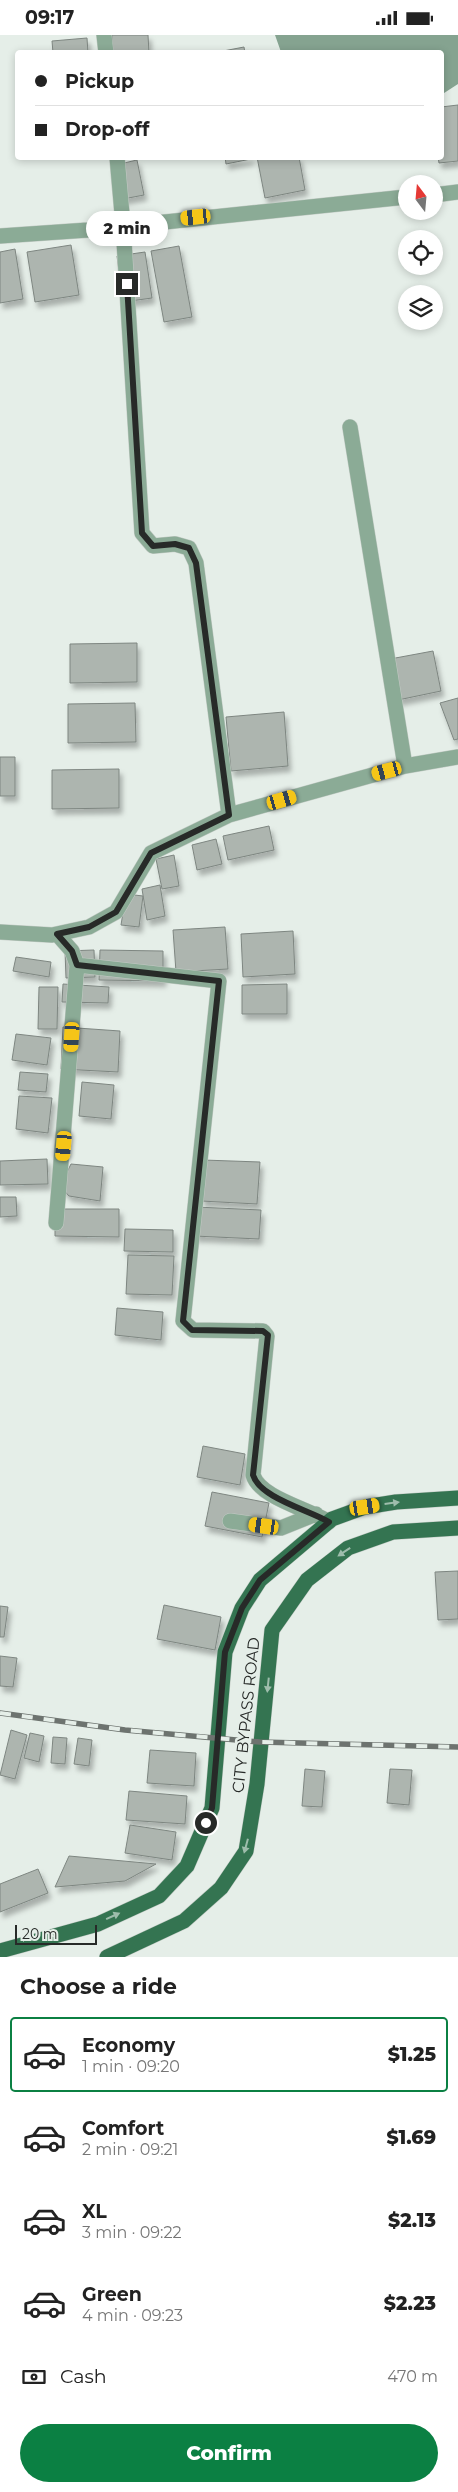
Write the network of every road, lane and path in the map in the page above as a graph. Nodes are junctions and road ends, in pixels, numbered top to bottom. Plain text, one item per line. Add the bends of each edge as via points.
1 (104, 35) edge
2 (106, 50) edge
3 (116, 160) edge
4 (458, 192) edge
5 (443, 194) edge
6 (398, 198) edge
7 (124, 225) junction
8 (0, 235) edge
9 (350, 427) dead end
10 (458, 757) edge
11 (404, 766) junction
12 (229, 815) junction
13 (0, 932) edge
14 (57, 934) junction
15 (77, 965) junction
16 (56, 1223) dead end
17 (458, 1498) edge
18 (322, 1518) junction
19 (230, 1521) dead end
20 (458, 1528) edge
21 (0, 1951) edge
22 (108, 1957) edge

1 - 2 street
3 - 7 street
4 - 5 street
6 - 7 street
7 - 8 street
7 - 12 street via 142,533 153,546 175,544 189,548 196,563
9 - 11 street
10 - 11 street
11 - 12 street
12 - 14 street via 151,853 116,912 89,927
13 - 14 street
14 - 15 street via 72,951
15 - 16 street
15 - 18 street via 219,981 183,1321 192,1330 263,1331 268,1335 253,1475 255,1483
18 -> 17 main road via 396,1502
18 - 19 street via 281,1528
21 -> 18 main road via 98,1923 159,1896 187,1866 212,1808 225,1652 242,1608 260,1580
20 -> 22 main road, CITY BYPASS ROAD via 393,1532 348,1548 307,1580 272,1630 257,1784 246,1851 221,1888 184,1921

